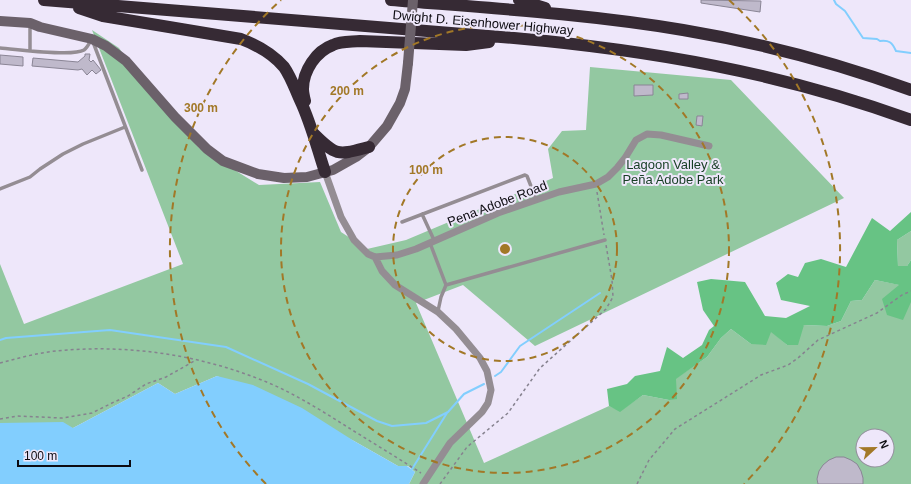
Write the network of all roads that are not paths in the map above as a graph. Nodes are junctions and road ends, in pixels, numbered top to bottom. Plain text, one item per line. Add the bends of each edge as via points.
1 (44, 0) edge
2 (391, 0) edge
3 (413, 0) edge
4 (519, 0) edge
5 (60, 1) junction
6 (570, 15) junction
7 (0, 20) edge
8 (30, 23) junction
9 (514, 38) junction
10 (92, 40) junction
11 (0, 48) edge
12 (30, 50) junction
13 (911, 90) edge
14 (306, 112) junction
15 (911, 120) edge
16 (125, 127) junction
17 (312, 132) junction
18 (709, 146) dead end
19 (369, 147) junction
20 (142, 170) dead end
21 (325, 172) junction
22 (0, 189) edge
23 (536, 199) junction
24 (422, 214) junction
25 (402, 222) dead end
26 (605, 240) road end
27 (432, 242) junction
28 (375, 257) junction
29 (446, 286) junction
30 (438, 312) junction
31 (423, 484) edge

1 - 5 highway, Dwight D. Eisenhower Highway
2 - 6 highway, Dwight D. Eisenhower Highway
3 - 19 street, bridge via 405,89 387,126
4 - 6 highway
5 - 9 highway, Dwight D. Eisenhower Highway
5 - 14 highway via 103,16 226,36 255,44 271,54 283,66 292,79
6 - 13 highway, Dwight D. Eisenhower Highway via 723,37 836,65
7 - 8 street
8 - 10 street
8 - 12 lane
9 - 14 highway via 466,45 360,41 332,45 319,53 305,75 302,89
9 - 15 highway, Dwight D. Eisenhower Highway via 633,51 729,68 825,92
10 - 12 lane via 84,50 71,53
10 - 16 lane
10 - 21 street via 106,46 126,61 175,117 223,161 258,174 284,178 307,177
11 - 12 lane
14 - 17 highway
16 - 20 lane
16 - 22 lane via 62,154 30,177
17 - 19 highway via 329,149 341,154
17 - 21 highway
18 - 23 street, Pena Adobe Road via 646,134 636,140 617,168 596,184
19 - 21 street via 344,164
21 - 28 street via 342,217 354,240 368,254
23 - 24 lane via 525,175
23 - 27 street, Pena Adobe Road
24 - 25 lane
24 - 27 lane
26 - 29 lane
27 - 28 street, Pena Adobe Road via 397,255
27 - 29 lane
28 - 30 street via 382,271 395,285
29 - 30 lane
30 - 31 street via 480,358 491,390 488,403 482,412 450,443

